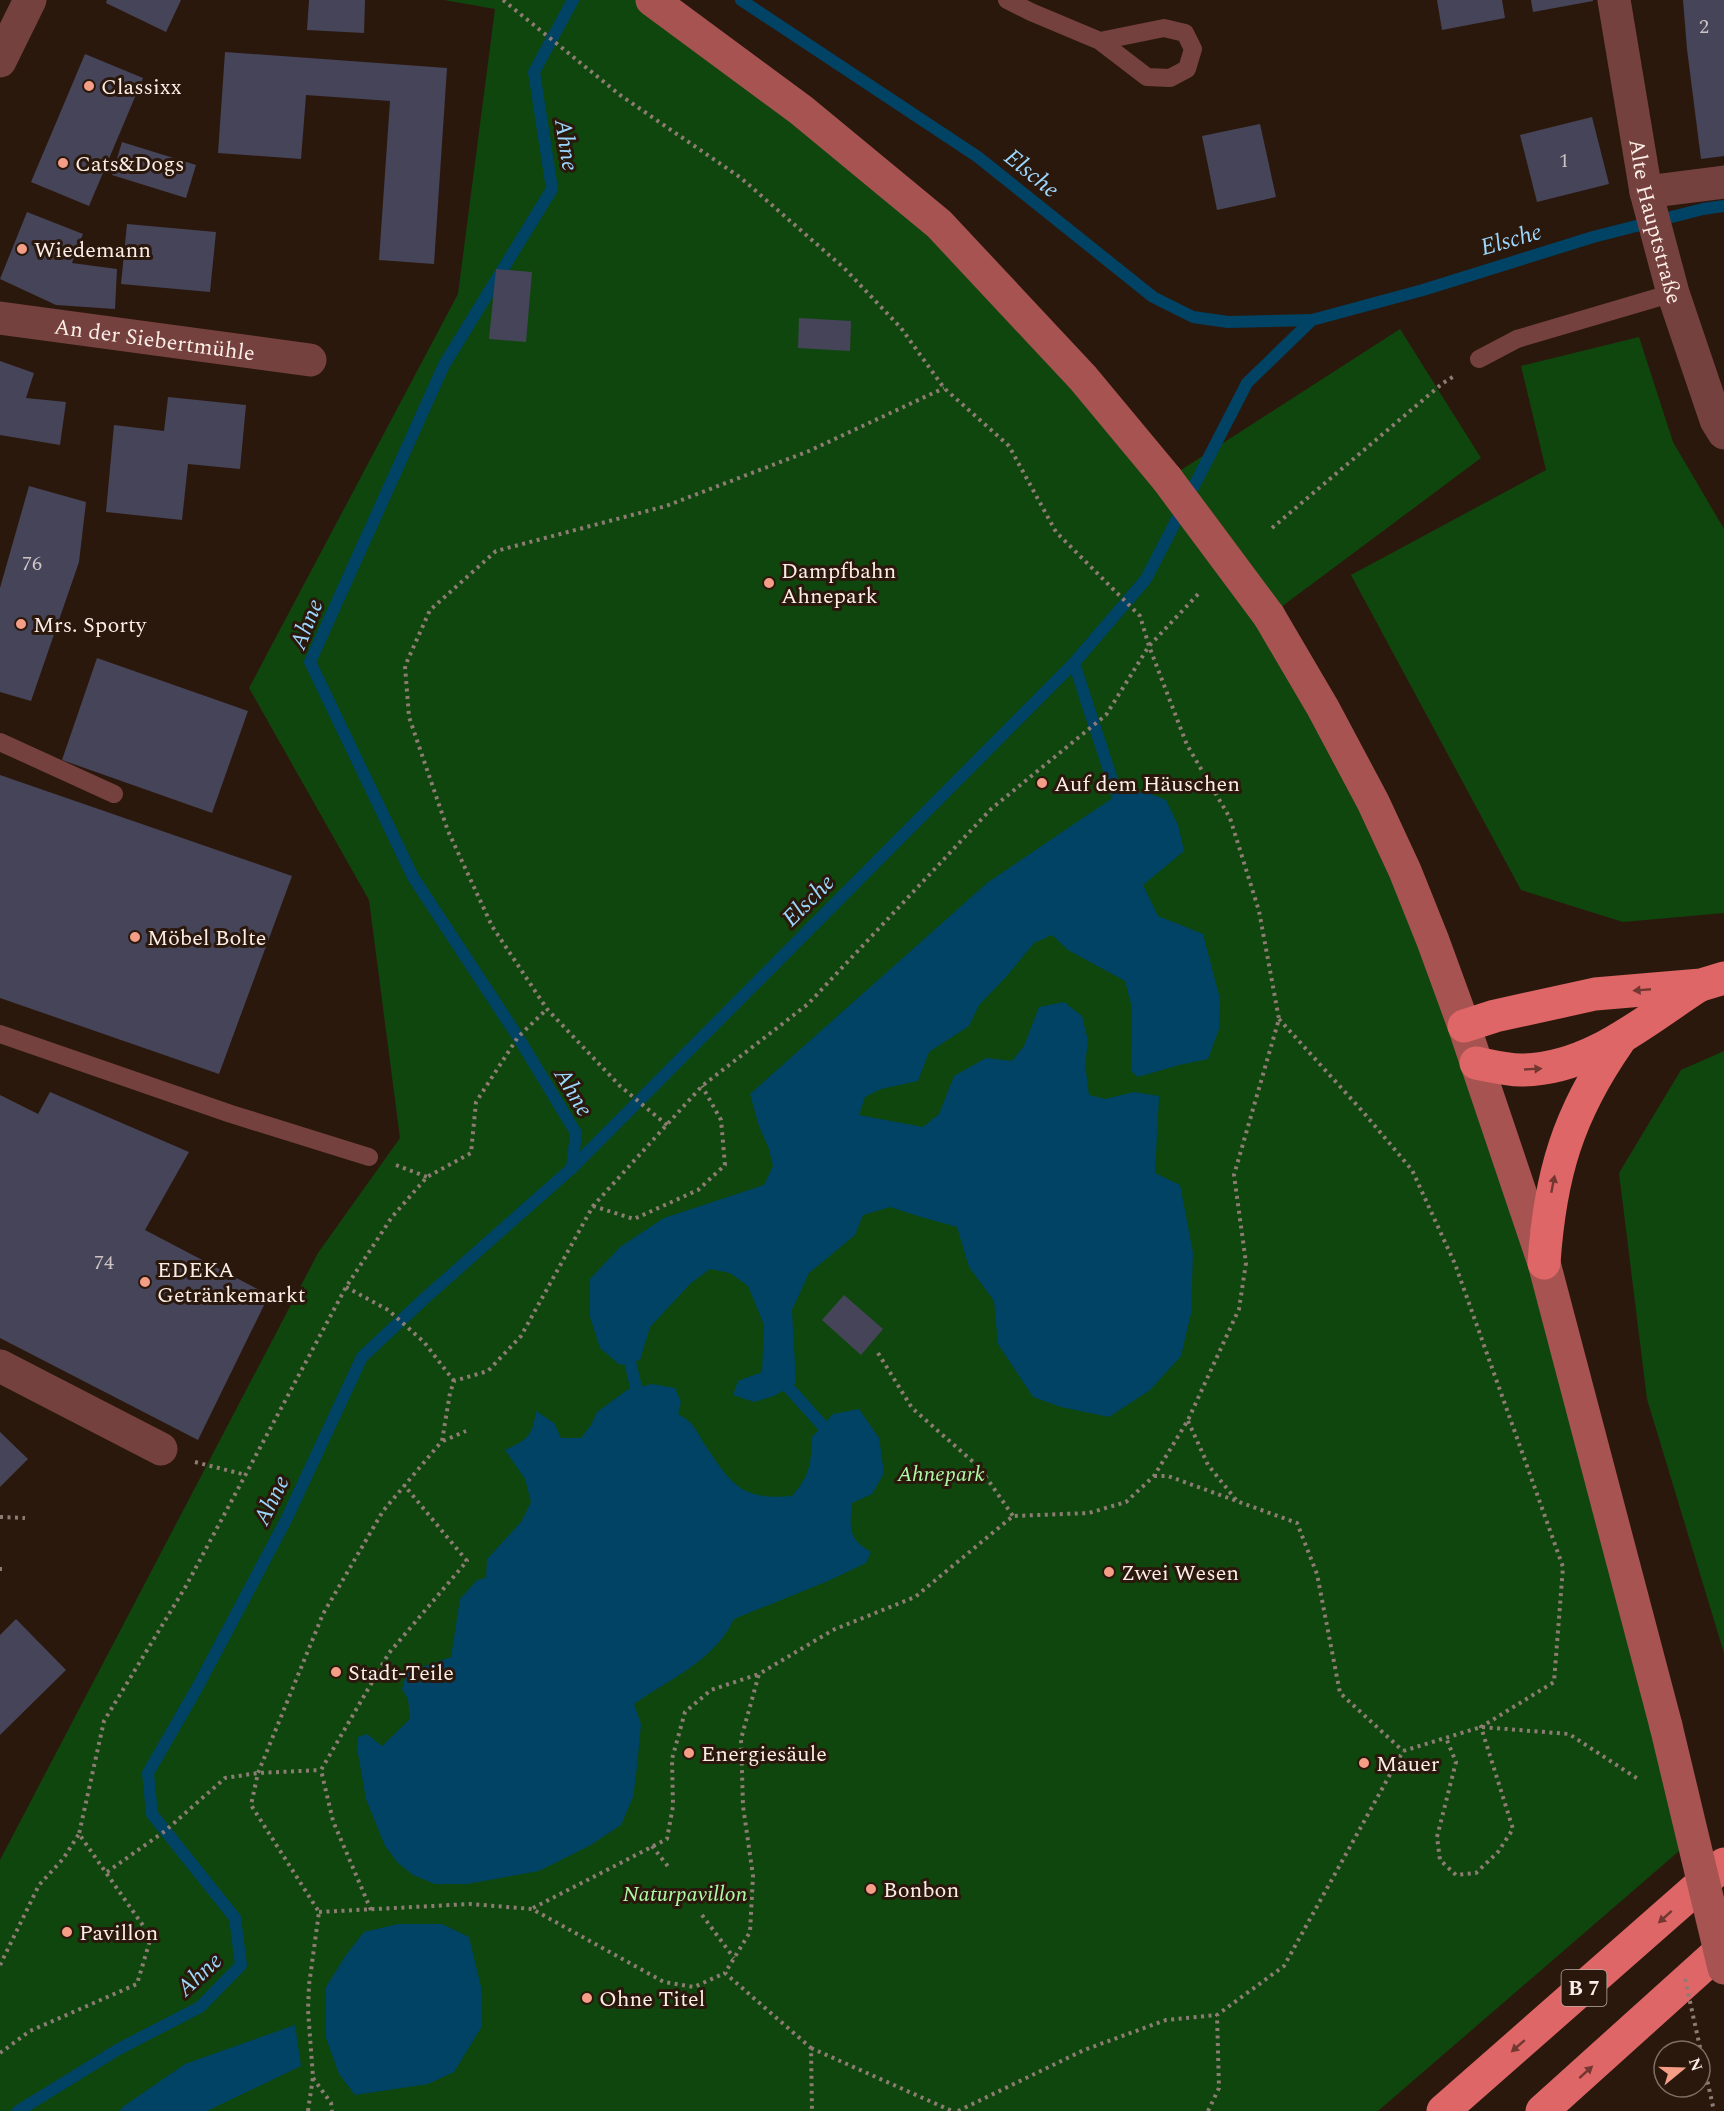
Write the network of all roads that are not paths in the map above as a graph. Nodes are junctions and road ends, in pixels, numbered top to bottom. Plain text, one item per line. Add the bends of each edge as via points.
1 (30, 0) edge
2 (1007, 0) edge
3 (1614, 0) edge
4 (654, 1) edge
5 (1100, 41) junction
6 (0, 61) edge
7 (1724, 182) edge
8 (1646, 192) junction
9 (1673, 293) junction
10 (0, 318) edge
11 (1479, 359) road end
12 (309, 360) dead end
13 (1724, 433) edge
14 (0, 742) edge
15 (114, 794) dead end
16 (1712, 981) edge
17 (1464, 1026) junction
18 (0, 1034) edge
19 (1622, 1036) junction
20 (1476, 1063) junction
21 (369, 1157) dead end
22 (1544, 1263) junction
23 (0, 1366) edge
24 (161, 1449) dead end
25 (1724, 1864) edge
26 (1724, 1947) edge
27 (1724, 1968) edge
28 (1443, 2111) edge
29 (1542, 2111) edge

1 - 6 street
2 - 5 lane
3 - 8 street, Alte Hauptstraße
4 - 17 main road, bridge via 801,110 939,224 1083,378 1167,479 1269,616 1323,708 1405,871
5 - 5 lane via 1164,28 1185,33 1193,49 1187,69 1170,78 1147,77
7 - 8 street
8 - 9 street, Alte Hauptstraße
9 - 11 lane via 1517,339
9 - 13 street, Alte Hauptstraße via 1716,420
10 - 12 street, An der Siebertmühle
14 - 15 lane
16 -> 17 highway via 1595,994
16 - 19 highway
17 - 20 main road
18 - 21 lane
20 -> 19 highway via 1542,1069 1597,1052
22 -> 19 highway via 1552,1188 1567,1136 1586,1092
20 - 22 main road
22 - 27 main road, bridge via 1666,1726
23 - 24 street
25 -> 28 highway, B 7
29 -> 26 highway

